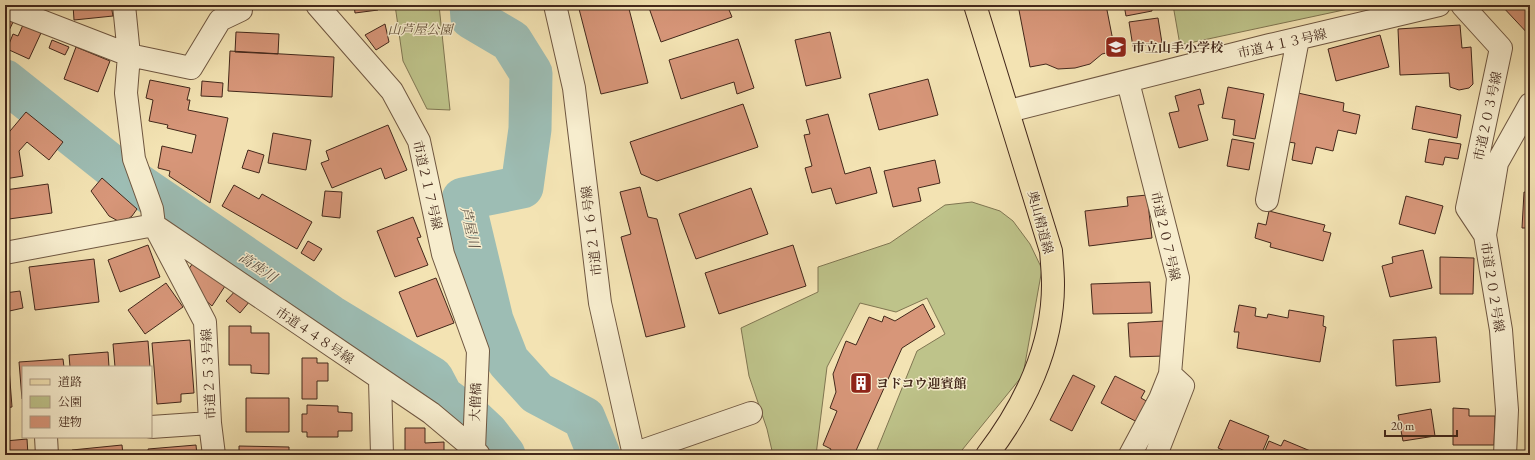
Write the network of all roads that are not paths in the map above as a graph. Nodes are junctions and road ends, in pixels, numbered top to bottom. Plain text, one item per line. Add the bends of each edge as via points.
1 (124, 5) edge
2 (241, 5) edge
3 (317, 5) edge
4 (555, 5) edge
5 (975, 5) edge
6 (1439, 5) edge
7 (1462, 5) edge
8 (5, 7) edge
9 (1298, 39) junction
10 (129, 55) junction
11 (1128, 82) junction
12 (1530, 104) edge
13 (1009, 111) junction
14 (1267, 200) dead end
15 (153, 217) junction
16 (1485, 235) junction
17 (5, 253) edge
18 (476, 368) joint
19 (1170, 374) junction
20 (380, 380) junction
21 (751, 413) dead end
22 (210, 423) junction
23 (152, 427) edge
24 (46, 438) edge
25 (476, 447) edge
26 (47, 455) edge
27 (214, 455) edge
28 (382, 455) edge
29 (634, 455) edge
30 (987, 455) edge
31 (1130, 455) edge
32 (1156, 455) edge
33 (1505, 455) edge

1 - 10 street
2 - 10 street via 241,10 220,20 191,68
3 - 18 street, 市道２１７号線 via 392,91 419,141 444,254 478,351
4 - 29 street, 市道２１６号線 via 574,88 600,303
5 - 13 main road, 奥山精道線
6 - 9 street, 市道４１３号線
7 - 16 street, 市道２０３号線 via 1501,48 1467,208
8 - 10 street
9 - 11 street, 市道４１３号線
9 - 14 street
10 - 15 street, 市道２５３号線 via 126,93 134,159
11 - 13 street, 市道４１３号線
11 - 19 street, 市道２０７号線 via 1178,278
12 - 16 street, 市道２０２号線 via 1497,163
13 - 30 main road, 奥山精道線 via 1051,251 1053,285 1050,323 1031,383 1014,415
15 - 17 street
15 - 20 street, 市道４４８号線
15 - 22 street, 市道２５３号線 via 205,322
16 - 33 street, 市道２０２号線 via 1501,330 1508,410
18 - 25 street, 大僧橋
19 - 31 street, 市道２０７号線 via 1160,399
19 - 32 street via 1183,386
20 - 25 street, 市道４４８号線 via 432,413
20 - 28 street
21 - 29 street
22 - 23 street
22 - 27 street, 市道２５３号線
24 - 26 street

